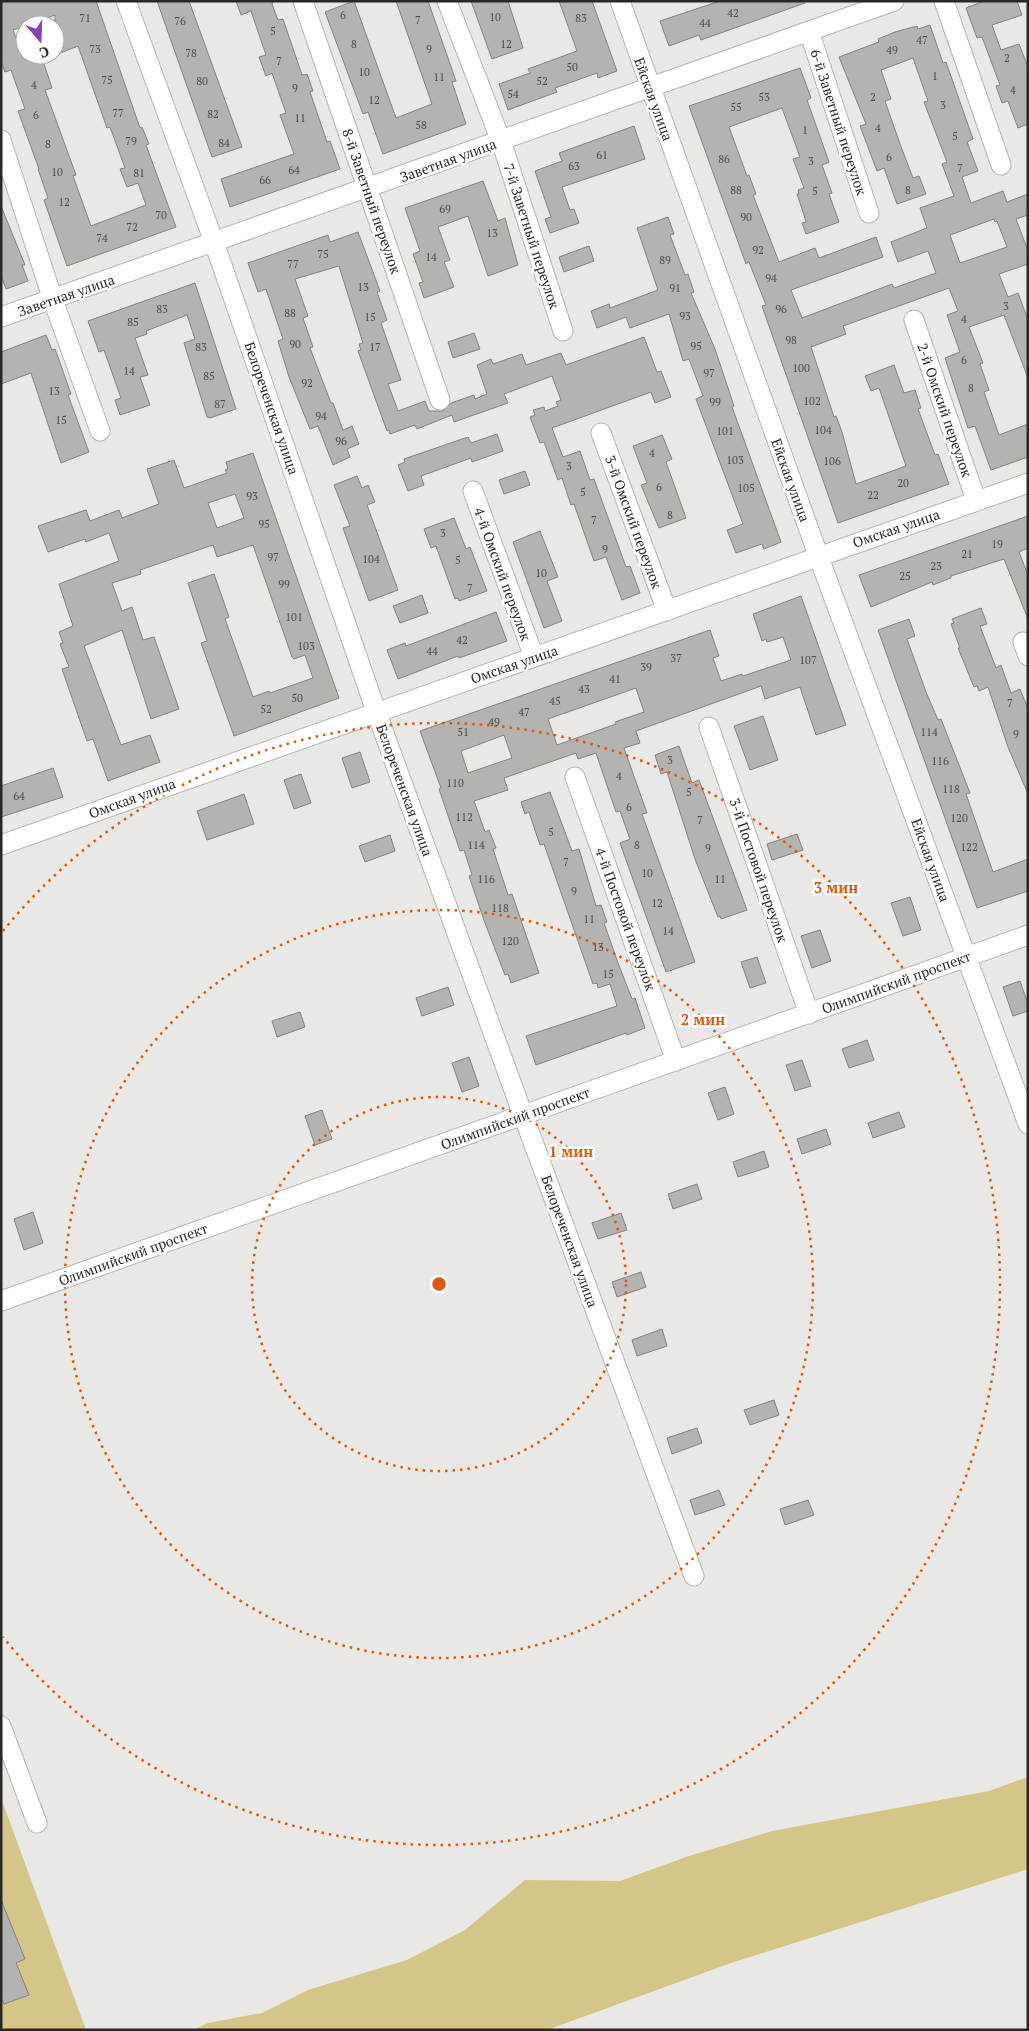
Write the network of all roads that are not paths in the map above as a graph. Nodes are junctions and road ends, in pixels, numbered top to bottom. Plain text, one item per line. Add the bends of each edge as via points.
1 (126, 1) edge
2 (303, 1) edge
3 (447, 1) edge
4 (620, 1) edge
5 (894, 1) edge
6 (944, 1) edge
7 (871, 5) edge
8 (809, 31) junction
9 (650, 87) junction
10 (1, 140) edge
11 (501, 140) junction
12 (1001, 165) dead end
13 (368, 189) junction
14 (869, 213) dead end
15 (214, 242) junction
16 (53, 300) junction
17 (1, 318) edge
18 (914, 320) dead end
19 (563, 331) dead end
20 (440, 400) dead end
21 (100, 431) dead end
22 (601, 433) dead end
23 (1028, 483) edge
24 (473, 491) dead end
25 (976, 500) junction
26 (818, 555) junction
27 (667, 611) junction
28 (534, 657) junction
29 (376, 711) junction
30 (709, 726) dead end
31 (575, 777) dead end
32 (1, 845) edge
33 (1028, 935) edge
34 (967, 958) junction
35 (809, 1014) junction
36 (676, 1061) junction
37 (523, 1115) junction
38 (1028, 1124) edge
39 (1, 1300) edge
40 (694, 1576) dead end
41 (1, 1726) edge
42 (37, 1823) dead end

1 - 15 street, Белореченская улица
2 - 13 street, 8-й Заветный переулок
3 - 11 street, 7-й Заветный переулок
4 - 9 street, Ейская улица
5 - 7 street, Заветная улица
6 - 12 street
7 - 8 street, Заветная улица
8 - 9 street, Заветная улица
8 - 14 street, 6-й Заветный переулок
9 - 11 street, Заветная улица
9 - 26 street, Ейская улица
10 - 16 street
11 - 13 street, Заветная улица
11 - 19 street, 7-й Заветный переулок
13 - 15 street, Заветная улица
13 - 20 street, 8-й Заветный переулок
15 - 16 street, Заветная улица
15 - 29 street, Белореченская улица
16 - 17 street, Заветная улица
16 - 21 street
18 - 25 street, 2-й Омский переулок
22 - 27 street, 3-й Омский переулок
23 - 25 street, Омская улица
24 - 28 street, 4-й Омский переулок
25 - 26 street, Омская улица
26 - 27 street, Омская улица
26 - 34 street, Ейская улица
27 - 28 street, Омская улица
28 - 29 street, Омская улица
29 - 32 street, Омская улица
29 - 37 street, Белореченская улица
30 - 35 street, 3-й Постовой переулок
31 - 36 street, 4-й Постовой переулок
33 - 34 street, Олимпийский проспект
34 - 35 street, Олимпийский проспект
34 - 38 street, Ейская улица
35 - 36 street, Олимпийский проспект
36 - 37 street, Олимпийский проспект
37 - 39 street, Олимпийский проспект
37 - 40 street, Белореченская улица
41 - 42 street

